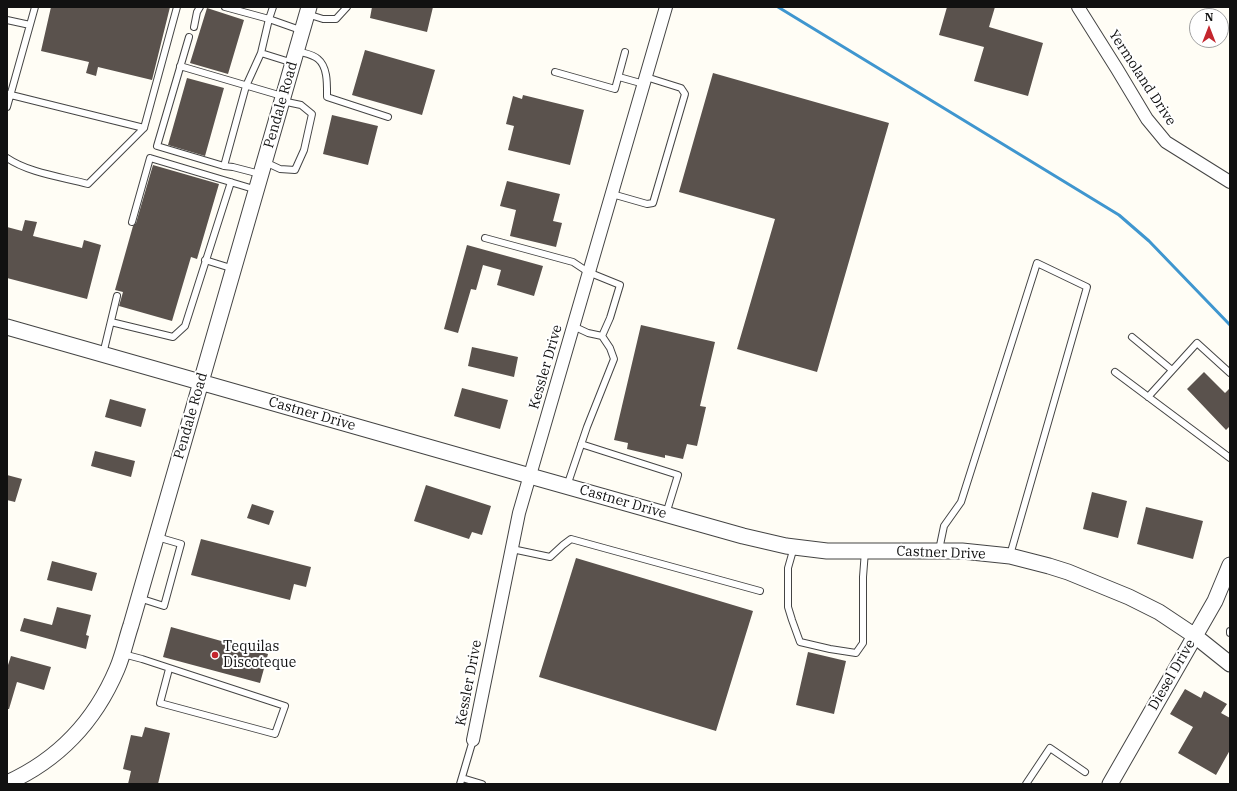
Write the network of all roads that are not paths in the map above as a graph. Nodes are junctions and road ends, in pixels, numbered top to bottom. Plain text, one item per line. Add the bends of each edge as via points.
1 (35, 7) edge
2 (177, 7) edge
3 (200, 7) edge
4 (225, 7) edge
5 (273, 7) edge
6 (347, 7) edge
7 (666, 7) edge
8 (1078, 7) edge
9 (308, 10) edge
10 (269, 19) junction
11 (7, 20) edge
12 (30, 25) junction
13 (194, 27) dead end
14 (303, 31) junction
15 (189, 37) dead end
16 (625, 52) dead end
17 (261, 53) junction
18 (295, 57) junction
19 (180, 66) junction
20 (555, 72) dead end
21 (619, 77) junction
22 (645, 81) junction
23 (246, 86) junction
24 (9, 94) edge
25 (283, 99) junction
26 (7, 107) edge
27 (388, 117) dead end
28 (144, 128) junction
29 (7, 158) edge
30 (224, 166) junction
31 (263, 168) junction
32 (231, 182) junction
33 (1230, 182) edge
34 (257, 190) junction
35 (612, 194) junction
36 (132, 222) dead end
37 (485, 238) dead end
38 (205, 260) junction
39 (234, 269) junction
40 (588, 272) junction
41 (117, 296) dead end
42 (111, 322) junction
43 (573, 326) junction
44 (7, 327) edge
45 (602, 336) junction
46 (1132, 337) dead end
47 (103, 354) junction
48 (1172, 370) junction
49 (1116, 372) dead end
50 (1230, 373) edge
51 (201, 383) junction
52 (1148, 397) junction
53 (581, 444) junction
54 (1230, 457) edge
55 (530, 476) junction
56 (567, 486) junction
57 (666, 514) junction
58 (157, 536) junction
59 (794, 547) junction
60 (512, 549) junction
61 (939, 550) junction
62 (865, 551) junction
63 (1010, 556) junction
64 (1230, 565) edge
65 (760, 591) dead end
66 (139, 598) junction
67 (1195, 636) junction
68 (122, 654) junction
69 (1229, 661) edge
70 (169, 668) junction
71 (473, 740) joint
72 (1085, 772) dead end
73 (461, 781) edge
74 (12, 782) edge
75 (482, 784) edge
76 (1026, 784) edge
77 (1110, 784) edge

1 - 12 lane
2 - 28 lane
3 - 13 lane
4 - 10 lane
5 - 10 lane
6 - 9 lane via 336,19 323,19
7 - 22 street, Kessler Drive
8 - 33 street, Yermoland Drive via 1147,119 1166,142
9 - 14 street, Pendale Road
10 - 14 lane
10 - 17 lane
11 - 12 lane
12 - 24 lane
14 - 18 street, Pendale Road
15 - 19 lane
16 - 21 lane
17 - 18 lane
17 - 23 lane
18 - 25 street, Pendale Road
18 - 27 lane via 313,56 319,59 327,81 327,97
19 - 23 lane
19 - 30 lane via 157,146
20 - 21 lane via 616,89
21 - 22 lane
22 - 35 street, Kessler Drive
22 - 35 lane via 681,88 685,94 653,203 647,204
23 - 25 lane
23 - 30 lane
24 - 26 lane
24 - 28 lane
25 - 31 street, Pendale Road
25 - 31 lane via 301,105 312,114 304,150 294,170
28 - 29 lane via 88,184 23,167
30 - 31 lane
31 - 34 street, Pendale Road
32 - 34 lane
32 - 36 lane via 150,158
32 - 38 lane
34 - 39 street, Pendale Road
35 - 40 street, Kessler Drive
37 - 40 lane via 573,262
38 - 39 lane
38 - 42 lane via 185,326 173,337
39 - 51 street, Pendale Road
40 - 43 street, Kessler Drive
40 - 45 lane via 620,285
41 - 42 lane
42 - 47 lane
43 - 45 lane
43 - 55 street, Kessler Drive
44 - 47 street, Castner Drive
45 - 53 lane via 614,359
46 - 48 lane
47 - 51 street, Castner Drive
48 - 50 lane via 1197,342
48 - 52 lane
49 - 52 lane
51 - 55 street, Castner Drive
51 - 58 street, Pendale Road
52 - 54 lane
53 - 56 lane
53 - 57 lane via 678,475
55 - 56 street, Castner Drive
55 - 60 street, Kessler Drive
56 - 57 street, Castner Drive
57 - 59 street, Castner Drive via 743,536
58 - 66 street, Pendale Road
58 - 66 lane via 181,544 164,606
59 - 62 street, Castner Drive via 827,551
59 - 62 lane via 788,568 788,607 800,642 856,653 863,643
60 - 65 lane via 550,557 571,539
60 - 71 street, Kessler Drive
61 - 62 street, Castner Drive
61 - 63 street, Castner Drive
61 - 63 lane via 944,526 961,502 1037,262 1087,287
63 - 67 street, Castner Drive via 1062,570 1129,597
64 - 67 street, Diesel Drive via 1215,601
66 - 68 street, Pendale Road
67 - 69 street, Castner Drive
67 - 77 street, Diesel Drive
68 - 70 lane
68 - 74 street, Pendale Road via 107,689 73,737 51,757
70 - 70 lane via 285,706 275,734 160,703
71 - 73 lane
72 - 76 lane via 1050,748
73 - 75 lane

